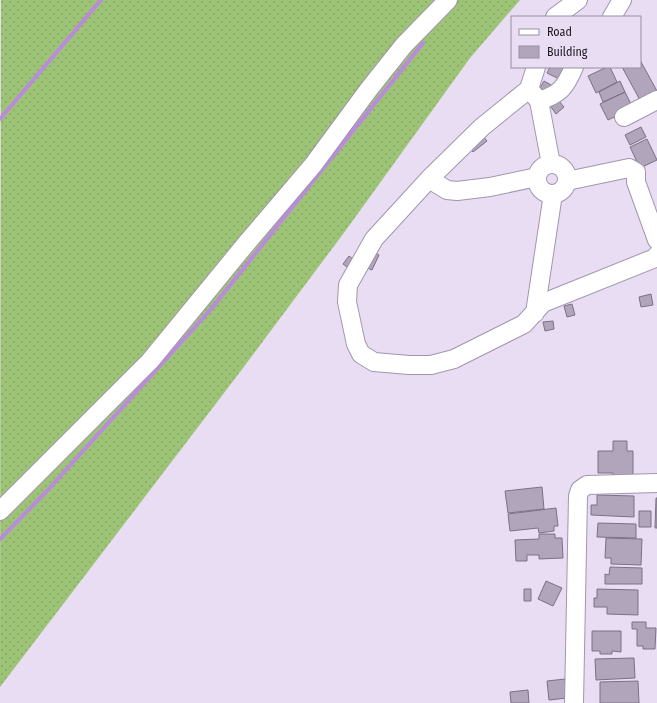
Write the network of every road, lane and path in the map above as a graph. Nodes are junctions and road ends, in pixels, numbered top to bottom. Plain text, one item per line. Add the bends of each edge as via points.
1 (448, 0) edge
2 (578, 0) edge
3 (622, 0) edge
4 (556, 16) edge
5 (613, 16) edge
6 (536, 68) edge
7 (573, 68) edge
8 (534, 95) junction
9 (657, 100) edge
10 (624, 117) dead end
11 (551, 164) junction
12 (537, 177) junction
13 (429, 179) junction
14 (567, 181) junction
15 (553, 194) junction
16 (657, 240) edge
17 (657, 255) edge
18 (535, 313) junction
19 (657, 483) edge
20 (0, 511) edge
21 (574, 703) edge

1 - 20 street via 404,45 313,165 150,361
2 - 4 street
3 - 5 street
6 - 8 street
7 - 8 street via 556,94
8 - 11 street
8 - 13 street via 482,127
9 - 10 street
11 - 12 street via 541,168
11 - 14 street via 564,170
12 - 13 street via 490,188 458,191 447,190
12 - 15 street via 539,188
13 - 18 street via 374,239 348,285 347,302 356,344 361,354 374,362 431,365 454,359 479,347 524,324
14 - 15 street via 562,190
14 - 16 street via 629,168 636,172 636,182
15 - 18 street
17 - 18 street via 543,303
19 - 21 street via 587,485 580,490

